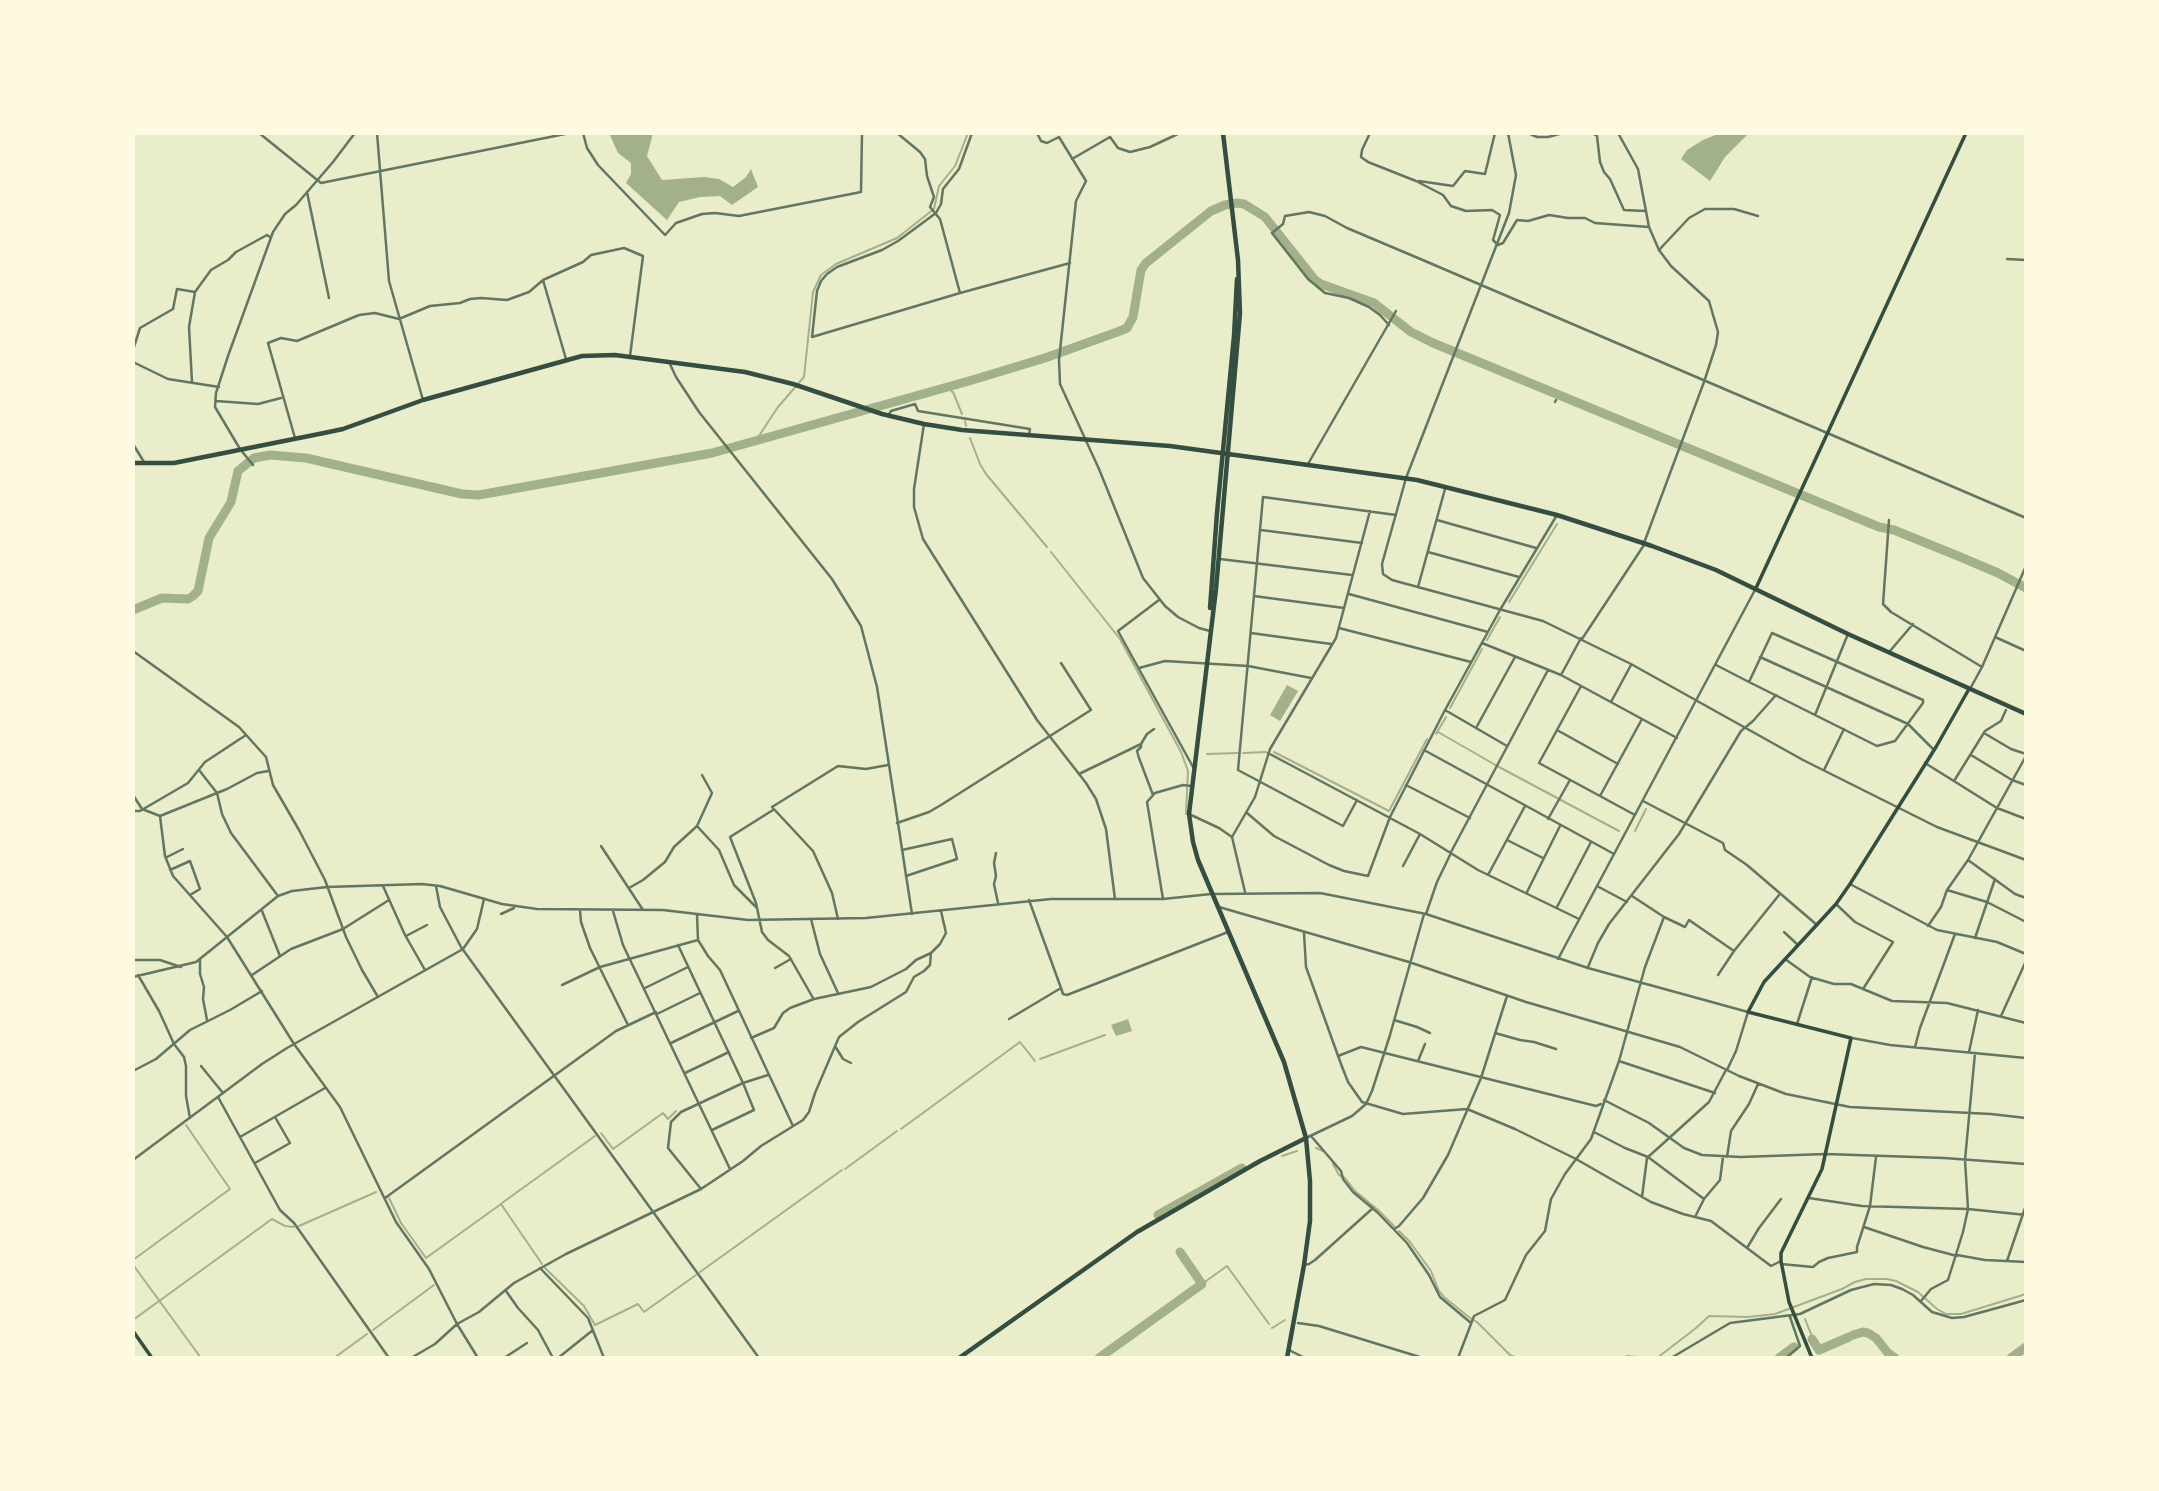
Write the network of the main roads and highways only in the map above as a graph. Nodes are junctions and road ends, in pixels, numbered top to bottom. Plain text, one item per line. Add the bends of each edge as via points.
1 (1223, 133) edge
2 (1966, 133) edge
3 (1225, 453) junction
4 (133, 463) edge
5 (1756, 588) junction
6 (1969, 689) junction
7 (2026, 714) edge
8 (1309, 1137) junction
9 (133, 1331) edge
10 (152, 1358) edge
11 (959, 1358) edge
12 (1287, 1358) edge
13 (1812, 1358) edge

1 - 3 highway via 1238,260
2 - 5 main road
3 - 4 highway via 924,425 745,372 599,355 566,359 423,400 343,429 174,463
3 - 5 highway via 1446,486 1644,543
3 - 8 highway via 1207,664 1195,769 1188,785 1189,814 1193,842 1211,894 1284,1062
5 - 6 highway
6 - 7 highway
6 - 13 main road via 1850,884 1764,982 1748,1012 1851,1038 1826,1154 1781,1262 1792,1314
8 - 11 highway via 1137,1232
8 - 12 highway via 1311,1200
9 - 10 main road

